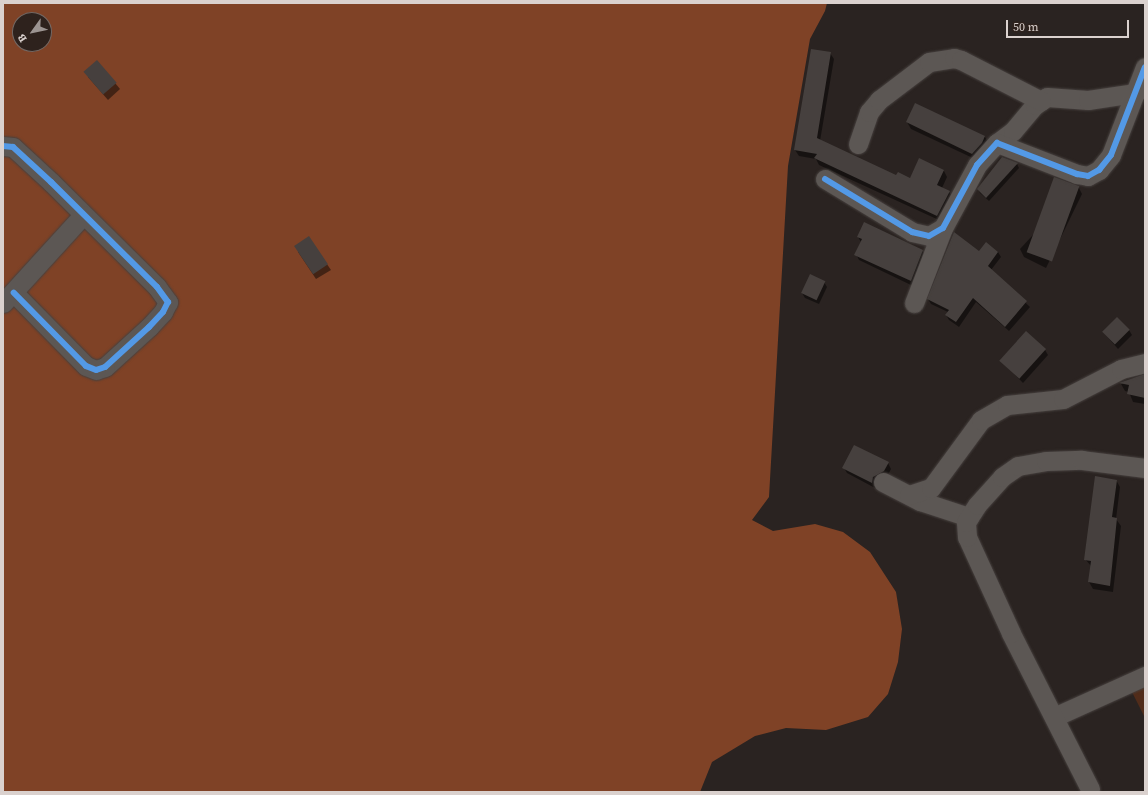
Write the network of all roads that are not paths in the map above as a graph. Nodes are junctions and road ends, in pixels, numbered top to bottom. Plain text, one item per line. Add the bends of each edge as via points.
1 (1145, 67) edge
2 (1135, 93) junction
3 (1041, 100) junction
4 (997, 142) junction
5 (858, 144) dead end
6 (3, 146) edge
7 (825, 179) dead end
8 (83, 216) junction
9 (943, 228) junction
10 (8, 298) edge
11 (914, 303) dead end
12 (1145, 364) edge
13 (1145, 468) edge
14 (883, 482) dead end
15 (914, 498) junction
16 (962, 516) junction
17 (1145, 676) edge
18 (1054, 717) junction
19 (1090, 791) edge

1 - 2 street
2 - 3 street via 1088,100 1065,96
2 - 4 street via 1106,165 1088,176
3 - 4 street via 1014,131
3 - 5 street via 961,60 954,58 929,62 879,100 869,112
4 - 9 street via 977,165
6 - 8 street via 13,147
7 - 9 street via 912,232 929,236
8 - 10 street
8 - 10 street via 166,298 168,302 163,312 105,367 96,370 86,366
9 - 11 street
12 - 15 street via 1121,369 1063,399 1007,405 981,420 931,488
13 - 16 street via 1082,460 1046,461 1018,466 1002,477
14 - 15 street
15 - 16 street
16 - 18 street via 966,522 967,537 1011,633
17 - 18 street
18 - 19 street

